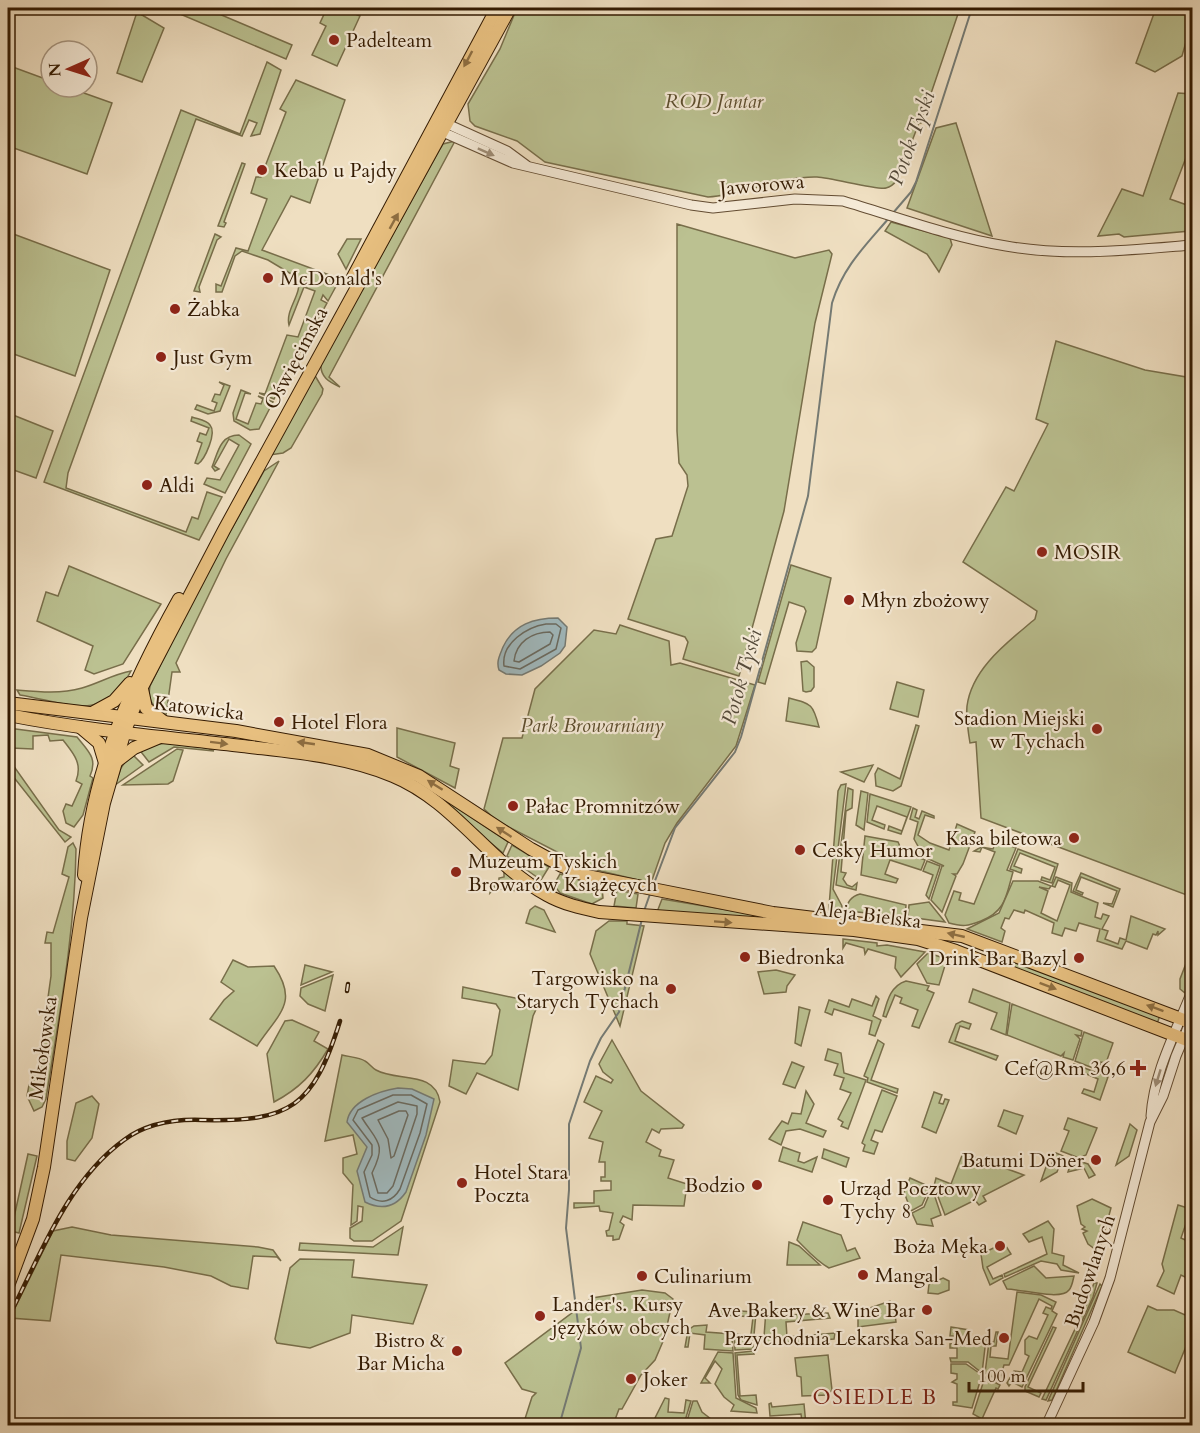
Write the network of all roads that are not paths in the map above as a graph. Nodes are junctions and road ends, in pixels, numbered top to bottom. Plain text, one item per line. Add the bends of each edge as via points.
1 (497, 8) edge
2 (510, 8) edge
3 (439, 125) junction
4 (1192, 245) edge
5 (139, 673) junction
6 (142, 687) junction
7 (8, 703) edge
8 (92, 713) junction
9 (8, 715) edge
10 (125, 718) junction
11 (165, 723) junction
12 (77, 725) junction
13 (120, 731) junction
14 (161, 736) junction
15 (111, 762) junction
16 (604, 881) joint
17 (545, 894) joint
18 (996, 947) junction
19 (989, 964) junction
20 (1192, 991) edge
21 (1189, 1020) edge
22 (1183, 1039) edge
23 (8, 1286) edge
24 (1046, 1425) edge

1 -> 3 main road, Oświęcimska
2 - 3 main road, Oświęcimska
3 - 4 street, Jaworowa via 493,156 530,168 713,208 810,198 843,201 959,237 1007,247 1112,252
3 - 5 main road, Oświęcimska
6 -> 3 main road, Oświęcimska
5 - 8 main road via 114,701
5 - 10 main road, Oświęcimska
6 - 10 main road, Oświęcimska
6 - 11 main road via 146,708
7 - 8 main road, Katowicka
8 - 10 main road, Katowicka
9 - 12 main road, Katowicka
10 - 11 main road, Katowicka
10 - 13 main road, Mikołowska
16 -> 11 main road, Katowicka via 562,866 531,849 396,764 321,745
12 - 13 main road, Katowicka
12 - 15 main road via 99,743
13 - 14 main road, Katowicka
13 - 15 main road, Mikołowska
14 - 15 main road
14 -> 17 main road, Katowicka via 324,758 390,774 440,806
15 - 23 main road, Mikołowska via 81,918 44,1167 33,1219
18 -> 16 main road, Aleja Bielska via 939,931 773,914
17 -> 19 main road, Aleja Bielska via 583,908 633,915 886,934 930,942
18 - 19 main road via 996,960
21 -> 18 main road, Aleja Bielska
19 -> 22 main road, Aleja Bielska
20 - 21 street, Budowlanych
21 - 22 street, Budowlanych
22 - 24 street, Budowlanych via 1150,1122 1110,1278

